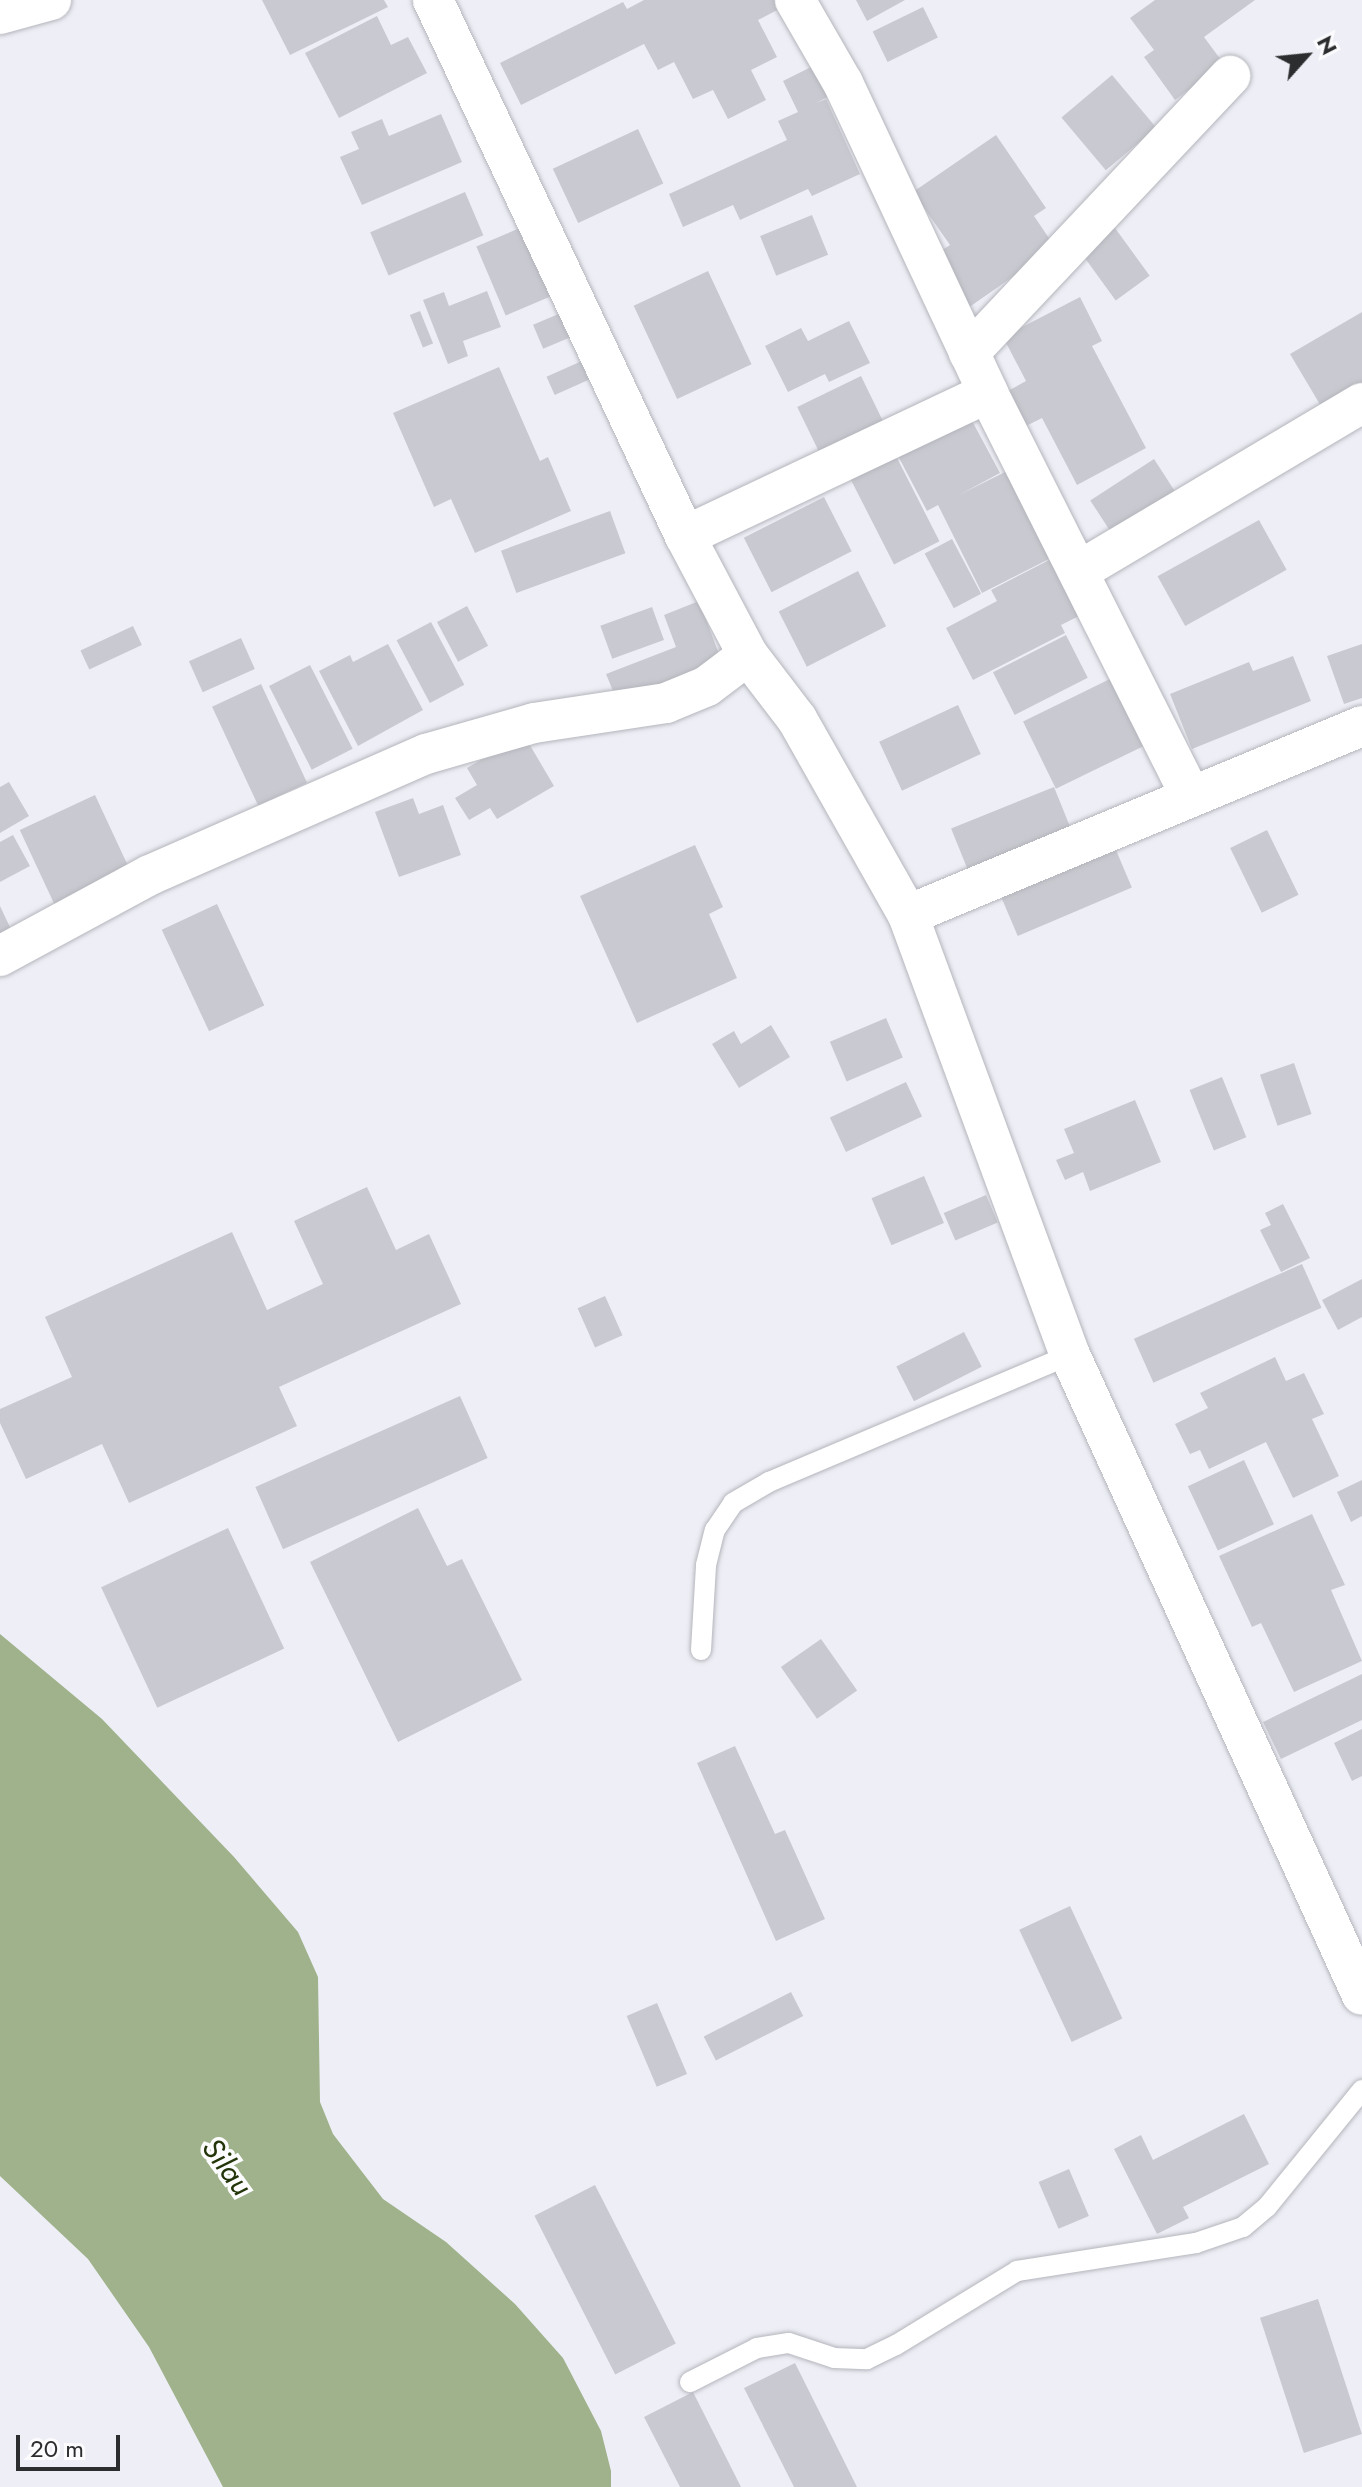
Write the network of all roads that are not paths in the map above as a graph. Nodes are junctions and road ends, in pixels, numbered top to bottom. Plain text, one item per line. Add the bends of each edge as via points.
1 (51, 0) edge
2 (433, 0) edge
3 (795, 0) edge
4 (0, 14) edge
5 (1230, 76) dead end
6 (969, 353) junction
7 (988, 393) junction
8 (1362, 403) edge
9 (685, 536) junction
10 (1079, 571) junction
11 (748, 655) junction
12 (1362, 726) edge
13 (1191, 796) junction
14 (908, 915) junction
15 (0, 956) edge
16 (1070, 1355) junction
17 (701, 1650) dead end
18 (1362, 1995) edge
19 (1362, 2090) edge
20 (690, 2382) dead end

1 - 4 street
2 - 9 street
3 - 6 street via 843,83
5 - 6 street
6 - 7 street
7 - 9 street
7 - 10 street
8 - 10 street
9 - 11 street
10 - 13 street
11 - 14 street via 797,719
11 - 15 street via 707,686 666,703 534,723 426,754 150,875
12 - 13 street
13 - 14 street
14 - 16 street
16 - 17 lane via 769,1482 733,1503 715,1530 706,1565
16 - 18 street
19 - 20 lane via 1267,2207 1243,2227 1196,2243 1017,2271 867,2359 834,2358 789,2343 757,2348

